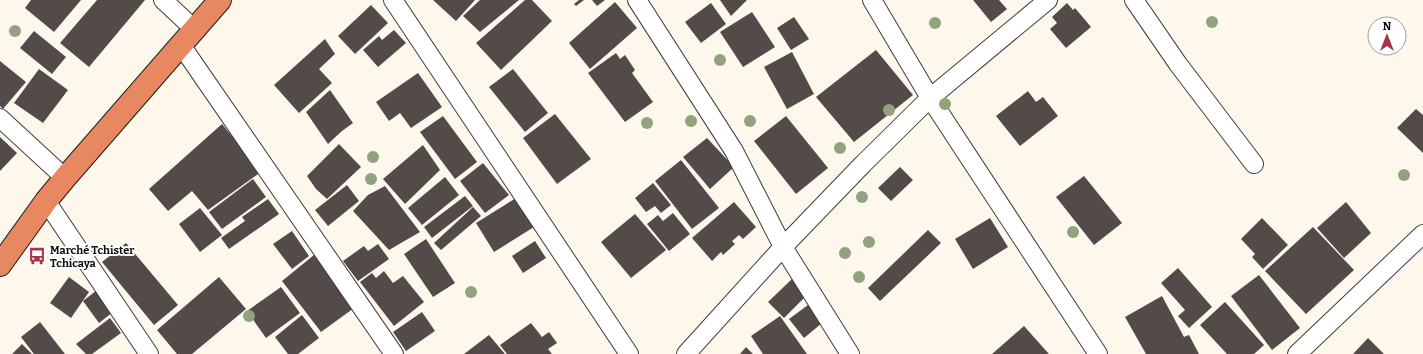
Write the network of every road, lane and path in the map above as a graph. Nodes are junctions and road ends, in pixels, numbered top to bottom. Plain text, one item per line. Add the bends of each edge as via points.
1 (163, 0) edge
2 (220, 0) edge
3 (393, 0) edge
4 (637, 0) edge
5 (872, 0) edge
6 (1048, 0) edge
7 (1134, 0) edge
8 (188, 37) junction
9 (930, 98) junction
10 (0, 118) edge
11 (1254, 164) dead end
12 (65, 178) junction
13 (46, 201) junction
14 (1420, 242) edge
15 (783, 247) junction
16 (0, 265) edge
17 (149, 354) edge
18 (394, 354) edge
19 (629, 354) edge
20 (686, 354) edge
21 (850, 354) edge
22 (1098, 354) edge
23 (1297, 354) edge

1 - 8 street
2 - 8 highway
3 - 19 street
4 - 15 street via 734,151
5 - 9 street
6 - 9 street
7 - 11 street via 1178,64
8 - 12 highway
8 - 18 street
9 - 15 street
9 - 22 street
10 - 12 street
12 - 13 highway
13 - 16 highway
13 - 17 street
14 - 23 street
15 - 20 street
15 - 21 street

